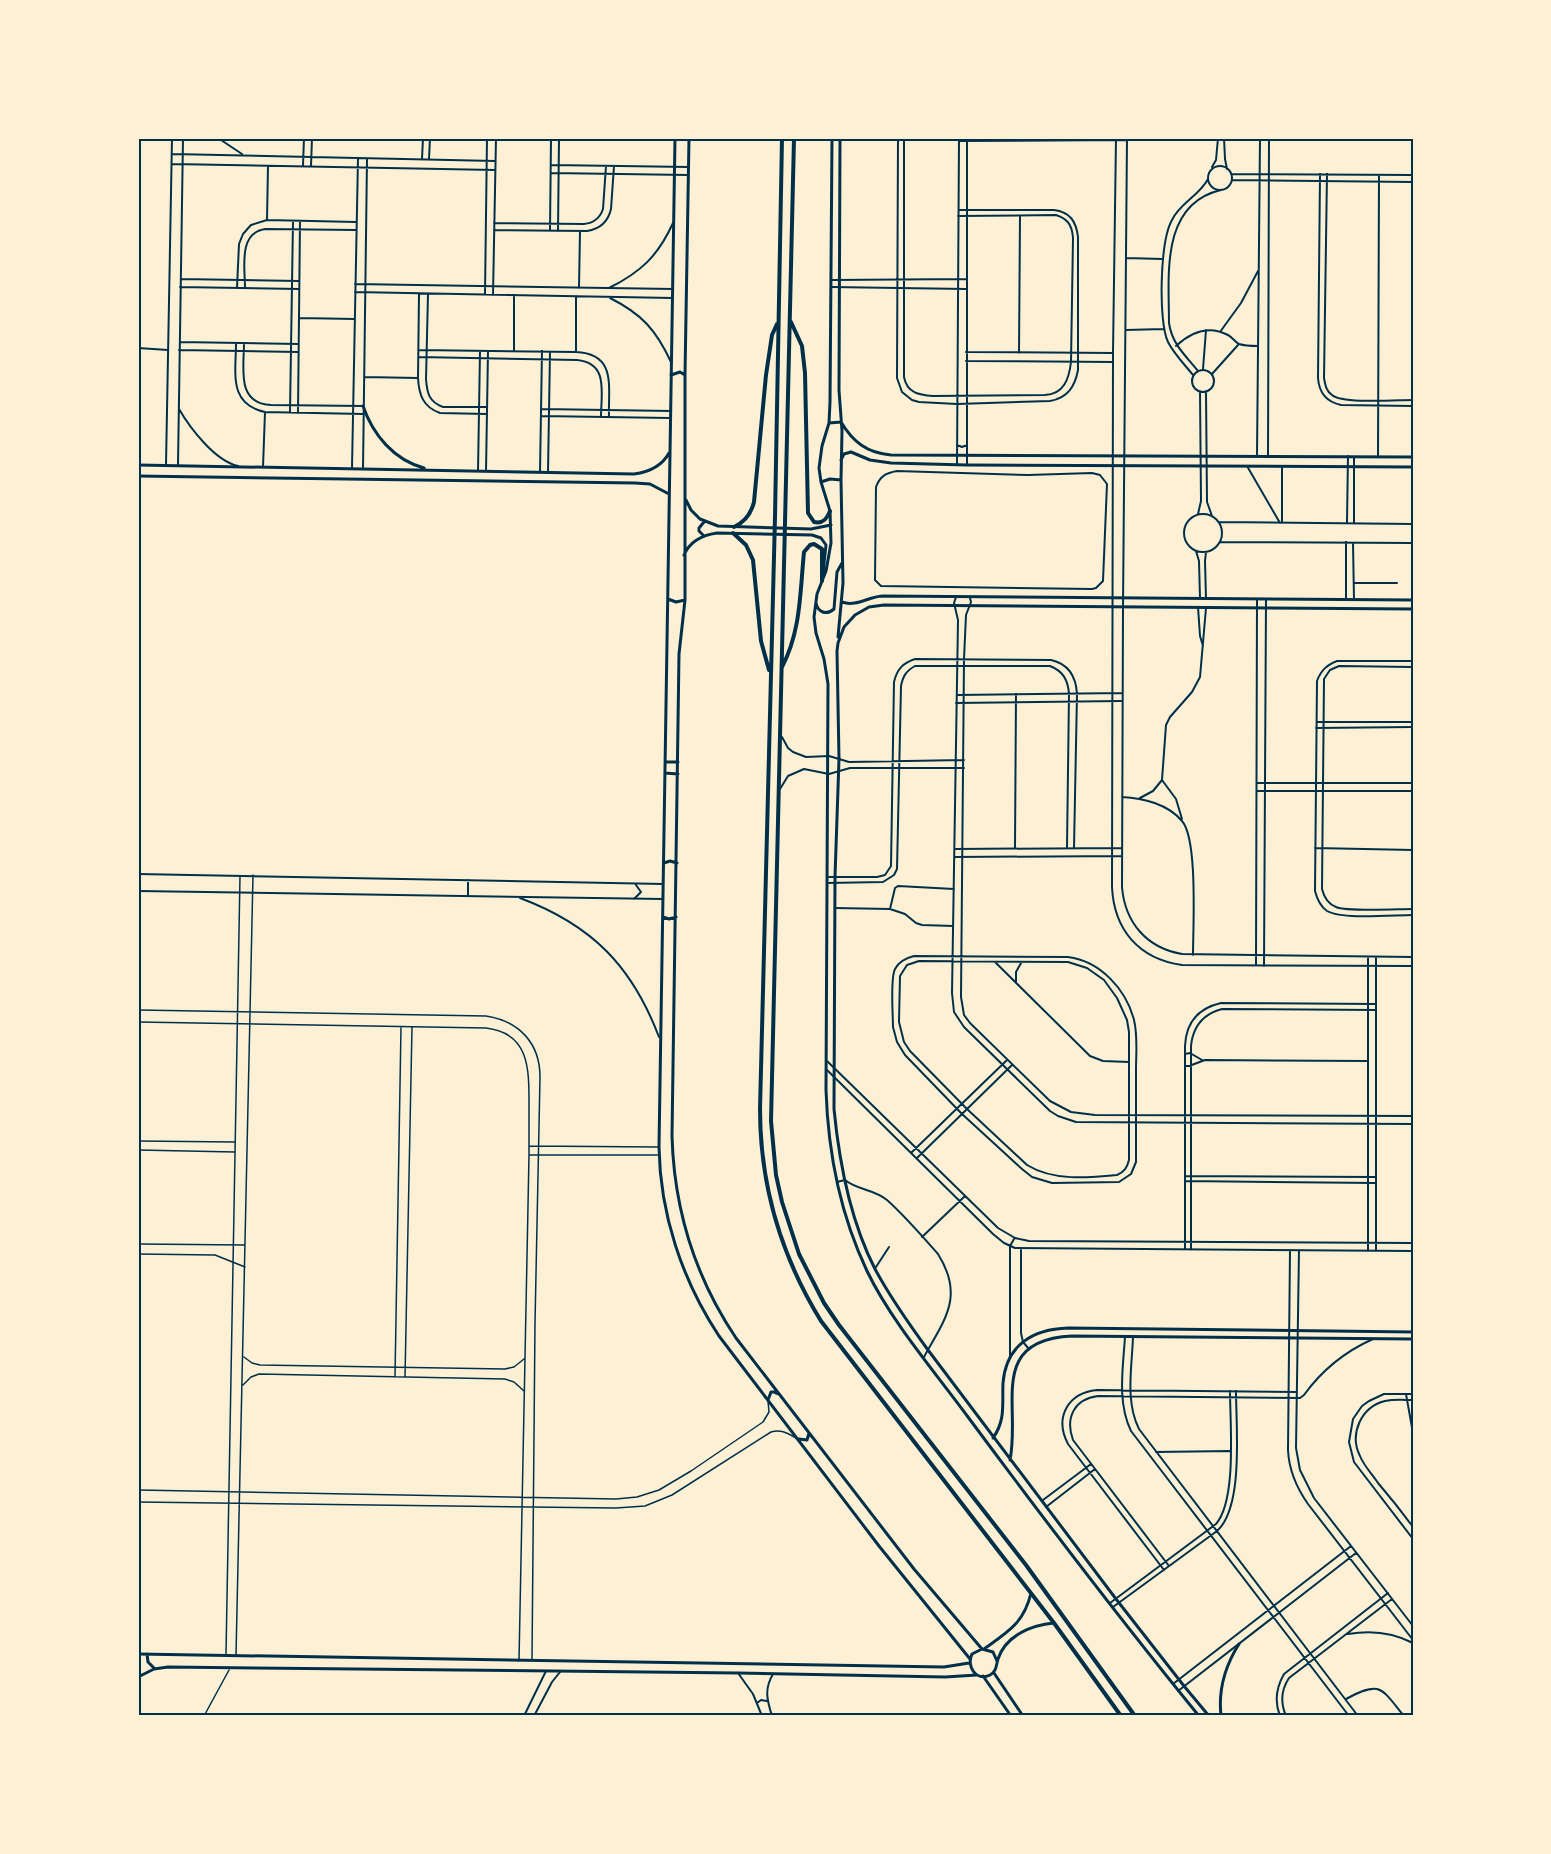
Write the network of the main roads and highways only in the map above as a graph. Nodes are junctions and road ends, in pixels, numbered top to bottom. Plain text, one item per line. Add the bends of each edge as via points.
1 (782, 138) edge
2 (794, 138) edge
3 (779, 320) junction
4 (791, 322) junction
5 (830, 511) road end
6 (734, 527) road end
7 (733, 533) road end
8 (822, 581) road end
9 (781, 667) junction
10 (770, 672) junction
11 (1121, 1716) edge
12 (1136, 1716) edge

1 - 3 highway
2 - 4 highway
3 - 6 highway via 772,335 767,367 754,502 748,515
3 - 10 highway
4 - 5 highway via 802,346 805,373 808,513 814,522 821,522
4 - 9 highway
7 - 10 highway via 752,554 762,648
8 - 9 highway via 822,549 810,545 804,552 796,631
9 - 12 highway via 771,1121 776,1175 799,1254 839,1326 1026,1565
10 - 11 highway via 760,1127 775,1219 794,1272 827,1328

